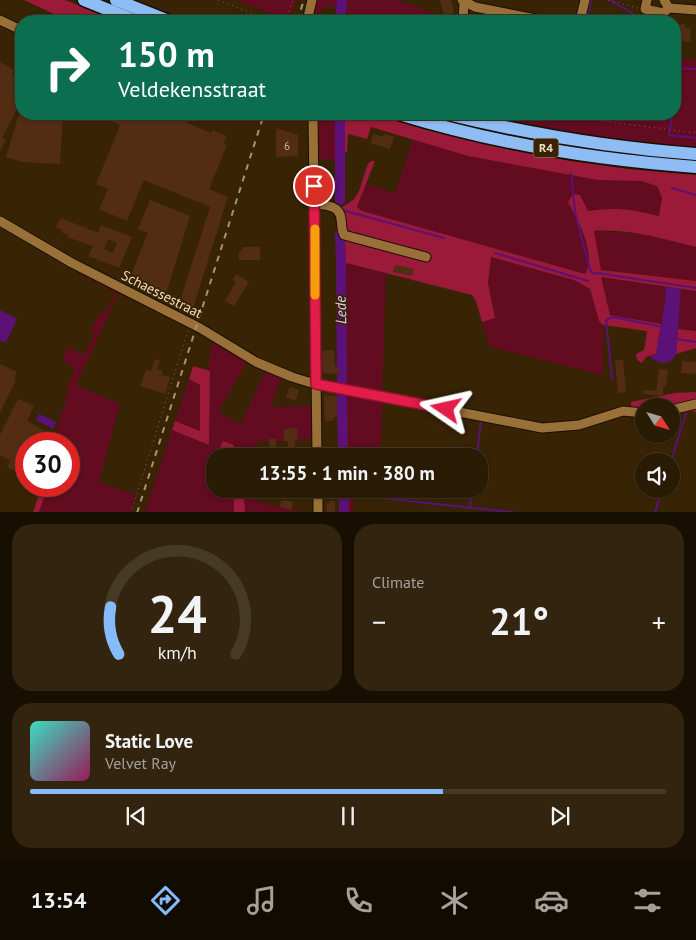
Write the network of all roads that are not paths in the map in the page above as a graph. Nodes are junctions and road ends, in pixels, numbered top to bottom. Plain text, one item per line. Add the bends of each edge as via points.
1 (84, 0) edge
2 (116, 0) edge
3 (312, 0) edge
4 (586, 0) edge
5 (463, 1) edge
6 (646, 4) edge
7 (666, 4) edge
8 (696, 10) edge
9 (121, 15) edge
10 (154, 15) edge
11 (308, 15) edge
12 (463, 15) edge
13 (517, 15) edge
14 (582, 15) edge
15 (0, 20) edge
16 (15, 27) edge
17 (313, 120) edge
18 (425, 120) edge
19 (476, 120) edge
20 (696, 154) edge
21 (696, 167) edge
22 (314, 204) junction
23 (0, 220) edge
24 (426, 257) dead end
25 (316, 384) junction
26 (696, 404) edge
27 (680, 408) edge
28 (635, 412) edge
29 (317, 448) edge
30 (318, 498) edge
31 (318, 512) edge

1 - 9 highway
2 - 10 highway
3 - 11 street
4 - 14 street
5 - 12 street
5 - 13 street
6 - 7 street via 663,13
7 - 8 street
15 - 16 street
17 - 22 street
18 - 21 highway, R4 via 536,146 650,164
19 - 20 highway, R4 via 648,151
22 - 24 street via 330,205 337,210 344,235
22 - 25 street
23 - 25 street, Schaessestraat via 72,263 190,323 256,362
25 - 28 street, Schaessestraat via 542,428 579,425 623,411
25 - 29 street
26 - 27 street
30 - 31 street

